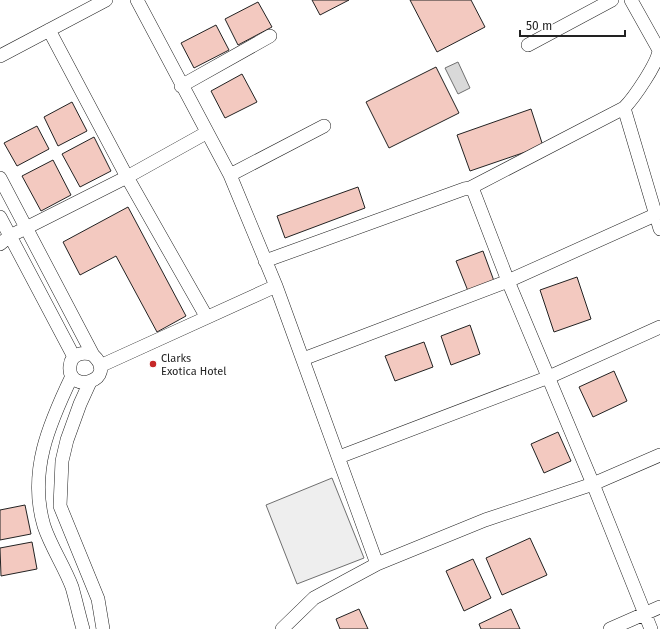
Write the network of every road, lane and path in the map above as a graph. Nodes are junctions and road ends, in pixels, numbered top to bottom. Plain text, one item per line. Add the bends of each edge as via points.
1 (106, 0) edge
2 (137, 0) edge
3 (612, 0) edge
4 (631, 0) edge
5 (49, 30) junction
6 (270, 36) dead end
7 (528, 45) dead end
8 (0, 56) edge
9 (181, 86) junction
10 (624, 108) junction
11 (324, 126) dead end
12 (206, 133) junction
13 (230, 175) junction
14 (127, 177) junction
15 (0, 178) edge
16 (470, 188) junction
17 (655, 215) junction
18 (0, 217) edge
19 (27, 228) junction
20 (660, 229) edge
21 (5, 240) edge
22 (266, 261) junction
23 (508, 281) junction
24 (276, 286) junction
25 (206, 316) junction
26 (660, 327) edge
27 (93, 354) junction
28 (74, 357) junction
29 (302, 359) junction
30 (100, 366) junction
31 (72, 376) junction
32 (549, 377) junction
33 (90, 382) junction
34 (660, 455) edge
35 (339, 457) junction
36 (593, 484) junction
37 (60, 490) junction
38 (39, 495) junction
39 (60, 506) junction
40 (41, 511) junction
41 (377, 564) junction
42 (660, 607) edge
43 (646, 613) junction
44 (83, 629) edge
45 (103, 629) edge
46 (282, 629) edge
47 (610, 629) edge
48 (652, 629) edge

1 - 5 street
2 - 9 street
3 - 7 street
4 - 10 street via 659,50 632,99
5 - 8 street
5 - 14 street
6 - 9 street
9 - 12 street
10 - 16 street
10 - 17 street
11 - 13 street
12 - 13 street
12 - 14 street
13 - 22 street
14 - 19 street
14 - 25 street
15 - 19 street
16 - 22 street
16 - 23 street via 475,192
17 - 20 street
17 - 23 street
18 - 21 street
19 - 21 street
19 - 27 street
21 - 28 street
22 - 24 street
23 - 29 street
23 - 32 street
24 - 25 street
24 - 29 street
25 - 30 street
26 - 32 street
27 - 28 street via 86,352
27 - 30 street
28 - 31 street via 70,363
29 - 35 street
30 - 33 street via 100,373
31 - 33 street via 84,383
31 - 38 street via 52,420 43,448 39,465
32 - 35 street
32 - 36 street
33 - 37 street via 67,440 62,461
34 - 36 street
35 - 41 street
36 - 41 street via 485,520
36 - 43 street
37 - 38 street
37 - 39 street
38 - 40 street
39 - 40 street
39 - 45 street via 98,600
40 - 44 street via 48,535 72,587
41 - 46 street via 314,598
42 - 43 street
43 - 47 street
43 - 48 street

